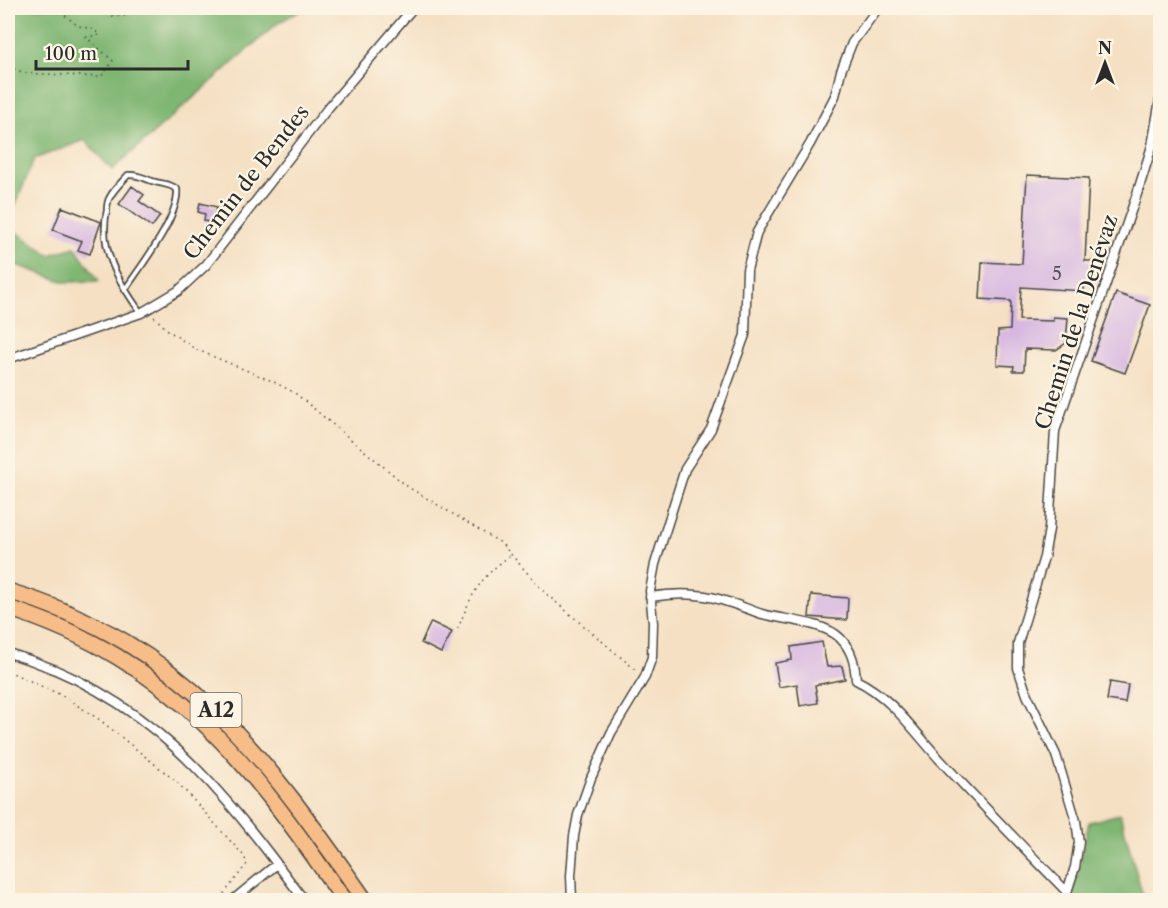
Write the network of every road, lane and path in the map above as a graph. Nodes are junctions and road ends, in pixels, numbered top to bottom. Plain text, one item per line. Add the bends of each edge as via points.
1 (61, 8) edge
2 (103, 8) edge
3 (134, 8) edge
4 (413, 8) edge
5 (878, 8) edge
6 (8, 67) edge
7 (1161, 100) edge
8 (125, 290) junction
9 (145, 311) junction
10 (8, 359) edge
11 (512, 555) junction
12 (8, 591) edge
13 (650, 597) junction
14 (8, 608) edge
15 (458, 629) dead end
16 (8, 653) edge
17 (8, 671) edge
18 (645, 677) junction
19 (277, 864) junction
20 (1066, 896) edge
21 (219, 900) edge
22 (233, 900) edge
23 (262, 900) edge
24 (271, 900) edge
25 (304, 900) edge
26 (344, 900) edge
27 (365, 900) edge
28 (572, 900) edge

1 - 6 path via 78,26 100,35 86,38 112,61 101,77 25,73
2 - 3 path via 111,16 124,16
4 - 9 street, Chemin de Bendes via 328,108 206,265 178,291
5 - 13 street via 852,43 835,96 757,232 747,270 745,335 711,429 685,469 655,564
7 - 20 street, Chemin de la Denévaz via 1137,194 1055,431 1049,529 1018,643 1018,668 1056,755 1076,821 1079,842
8 - 8 lane via 104,242 103,226 109,197 128,175 138,174 154,182 168,183 177,189 178,198 164,231
8 - 9 lane
9 - 10 street, Chemin de Bendes
9 - 11 path via 195,349 295,393 408,487 501,543
11 - 15 path via 477,586
11 - 18 path via 544,593
12 - 27 highway, A12 via 69,613 118,637 201,697 272,772
13 - 18 street via 652,657
13 - 20 street via 678,593 708,596 825,629 839,637 855,664 856,680 868,685 906,720
14 - 26 highway, A12 via 63,628 110,652 191,710 259,783
16 - 19 street via 62,672 104,693 144,722 213,785
17 - 21 path via 61,695 90,714 178,783 247,864
18 - 28 street via 611,732 578,815
19 - 22 street
19 - 25 street
23 - 24 path

